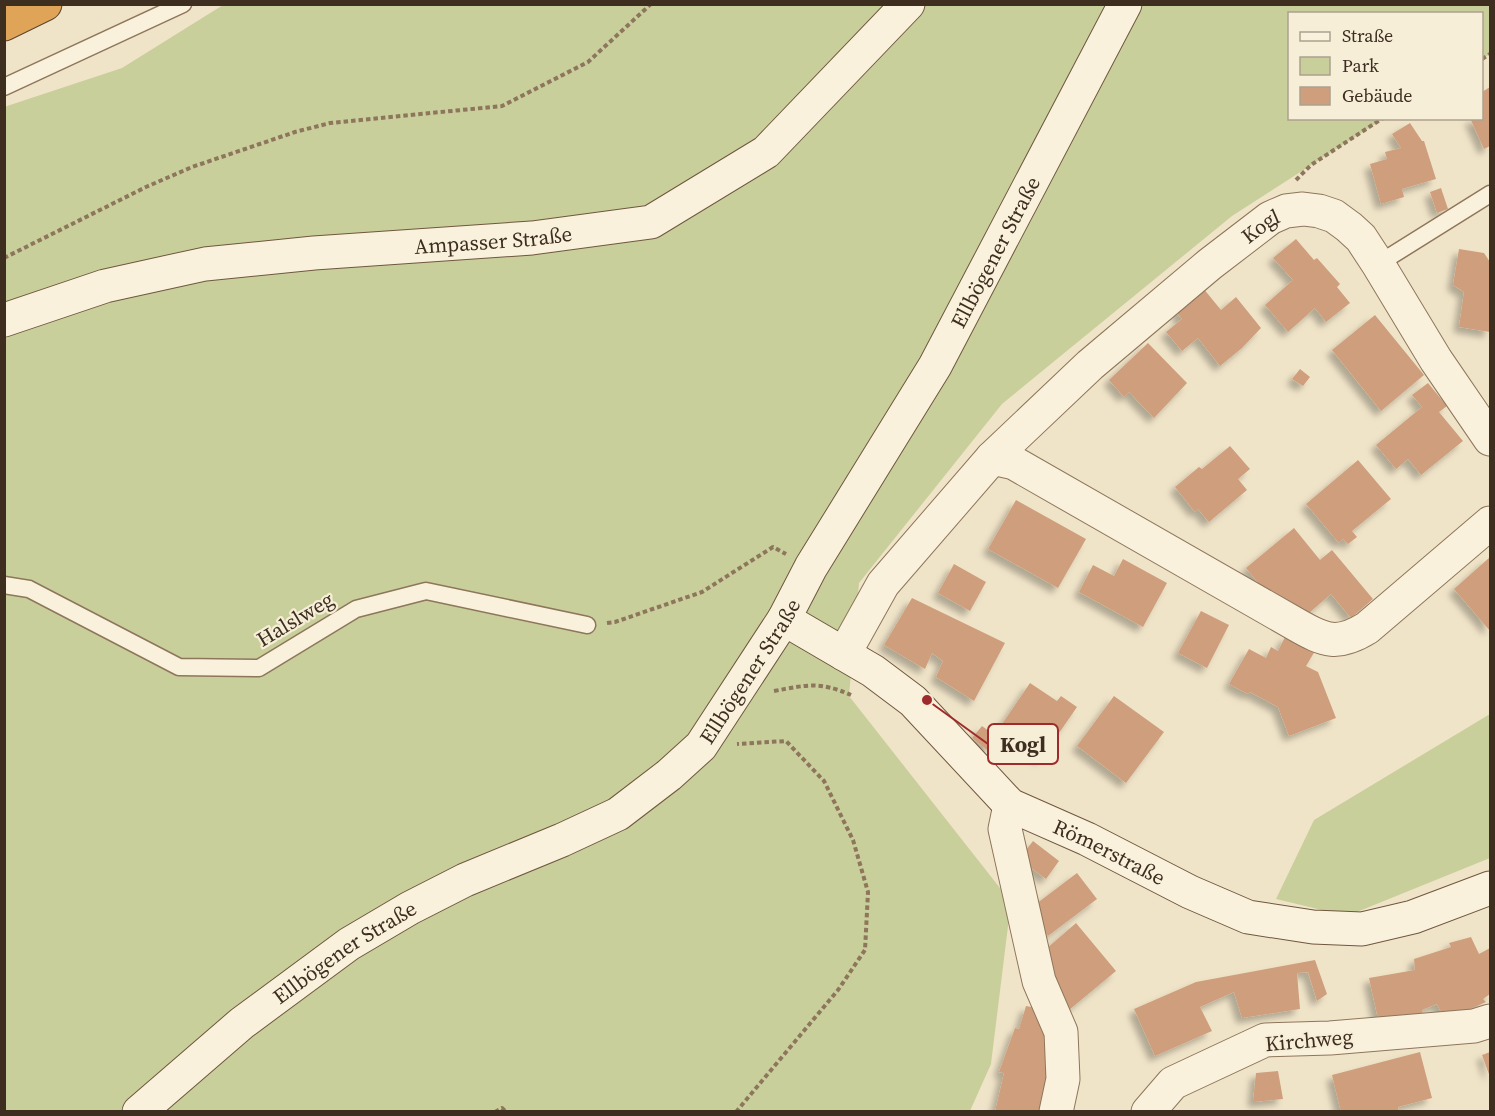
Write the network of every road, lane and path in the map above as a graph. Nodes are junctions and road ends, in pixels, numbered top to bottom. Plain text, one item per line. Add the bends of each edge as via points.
1 (45, 4) edge
2 (183, 4) edge
3 (651, 4) edge
4 (908, 4) edge
5 (1125, 4) edge
6 (4, 24) edge
7 (4, 87) edge
8 (1491, 194) edge
9 (4, 258) edge
10 (1378, 264) junction
11 (4, 320) edge
12 (1491, 439) edge
13 (992, 458) junction
14 (1491, 523) edge
15 (811, 567) junction
16 (4, 585) edge
17 (784, 619) junction
18 (587, 625) joint
19 (844, 654) junction
20 (770, 691) dead end
21 (860, 699) dead end
22 (701, 746) junction
23 (1010, 805) junction
24 (1491, 888) edge
25 (1491, 1021) edge
26 (139, 1112) edge
27 (495, 1112) edge
28 (506, 1112) edge
29 (736, 1112) edge
30 (1056, 1112) edge
31 (1148, 1112) edge

1 - 6 highway
2 - 7 lane
3 - 9 path via 588,62 502,106 330,123 296,132 174,175
4 - 11 street, Ampasser Straße via 766,152 651,222 532,238 205,264 105,286
5 - 15 street, Ellbögener Straße via 935,366
8 - 10 lane
10 - 12 street, Kogl via 1436,360
10 - 13 street, Kogl via 1361,238 1334,216 1303,209 1270,218 1090,365
13 - 14 street via 1014,463 1319,638 1332,641 1356,636 1367,628
13 - 19 street, Kogl via 884,584
15 - 17 street, Ellbögener Straße
15 - 18 path via 773,547 702,592 615,622
16 - 18 lane, Halslweg via 29,589 179,667 259,668 356,609 426,591
17 - 19 street, Römerstraße
17 - 22 street, Ellbögener Straße
19 - 23 street, Römerstraße via 913,701
20 - 21 path via 815,684
22 - 26 street, Ellbögener Straße via 618,814 465,880 350,944 242,1023
22 - 29 path via 786,741 824,781 853,840 868,892 865,950 838,990
23 - 24 street, Römerstraße via 1248,917 1313,927 1362,929 1413,917
23 - 30 street via 1005,829 1039,981 1061,1032 1063,1079
25 - 31 street, Kirchweg via 1474,1026 1265,1040 1173,1083
27 - 28 path via 502,1108

